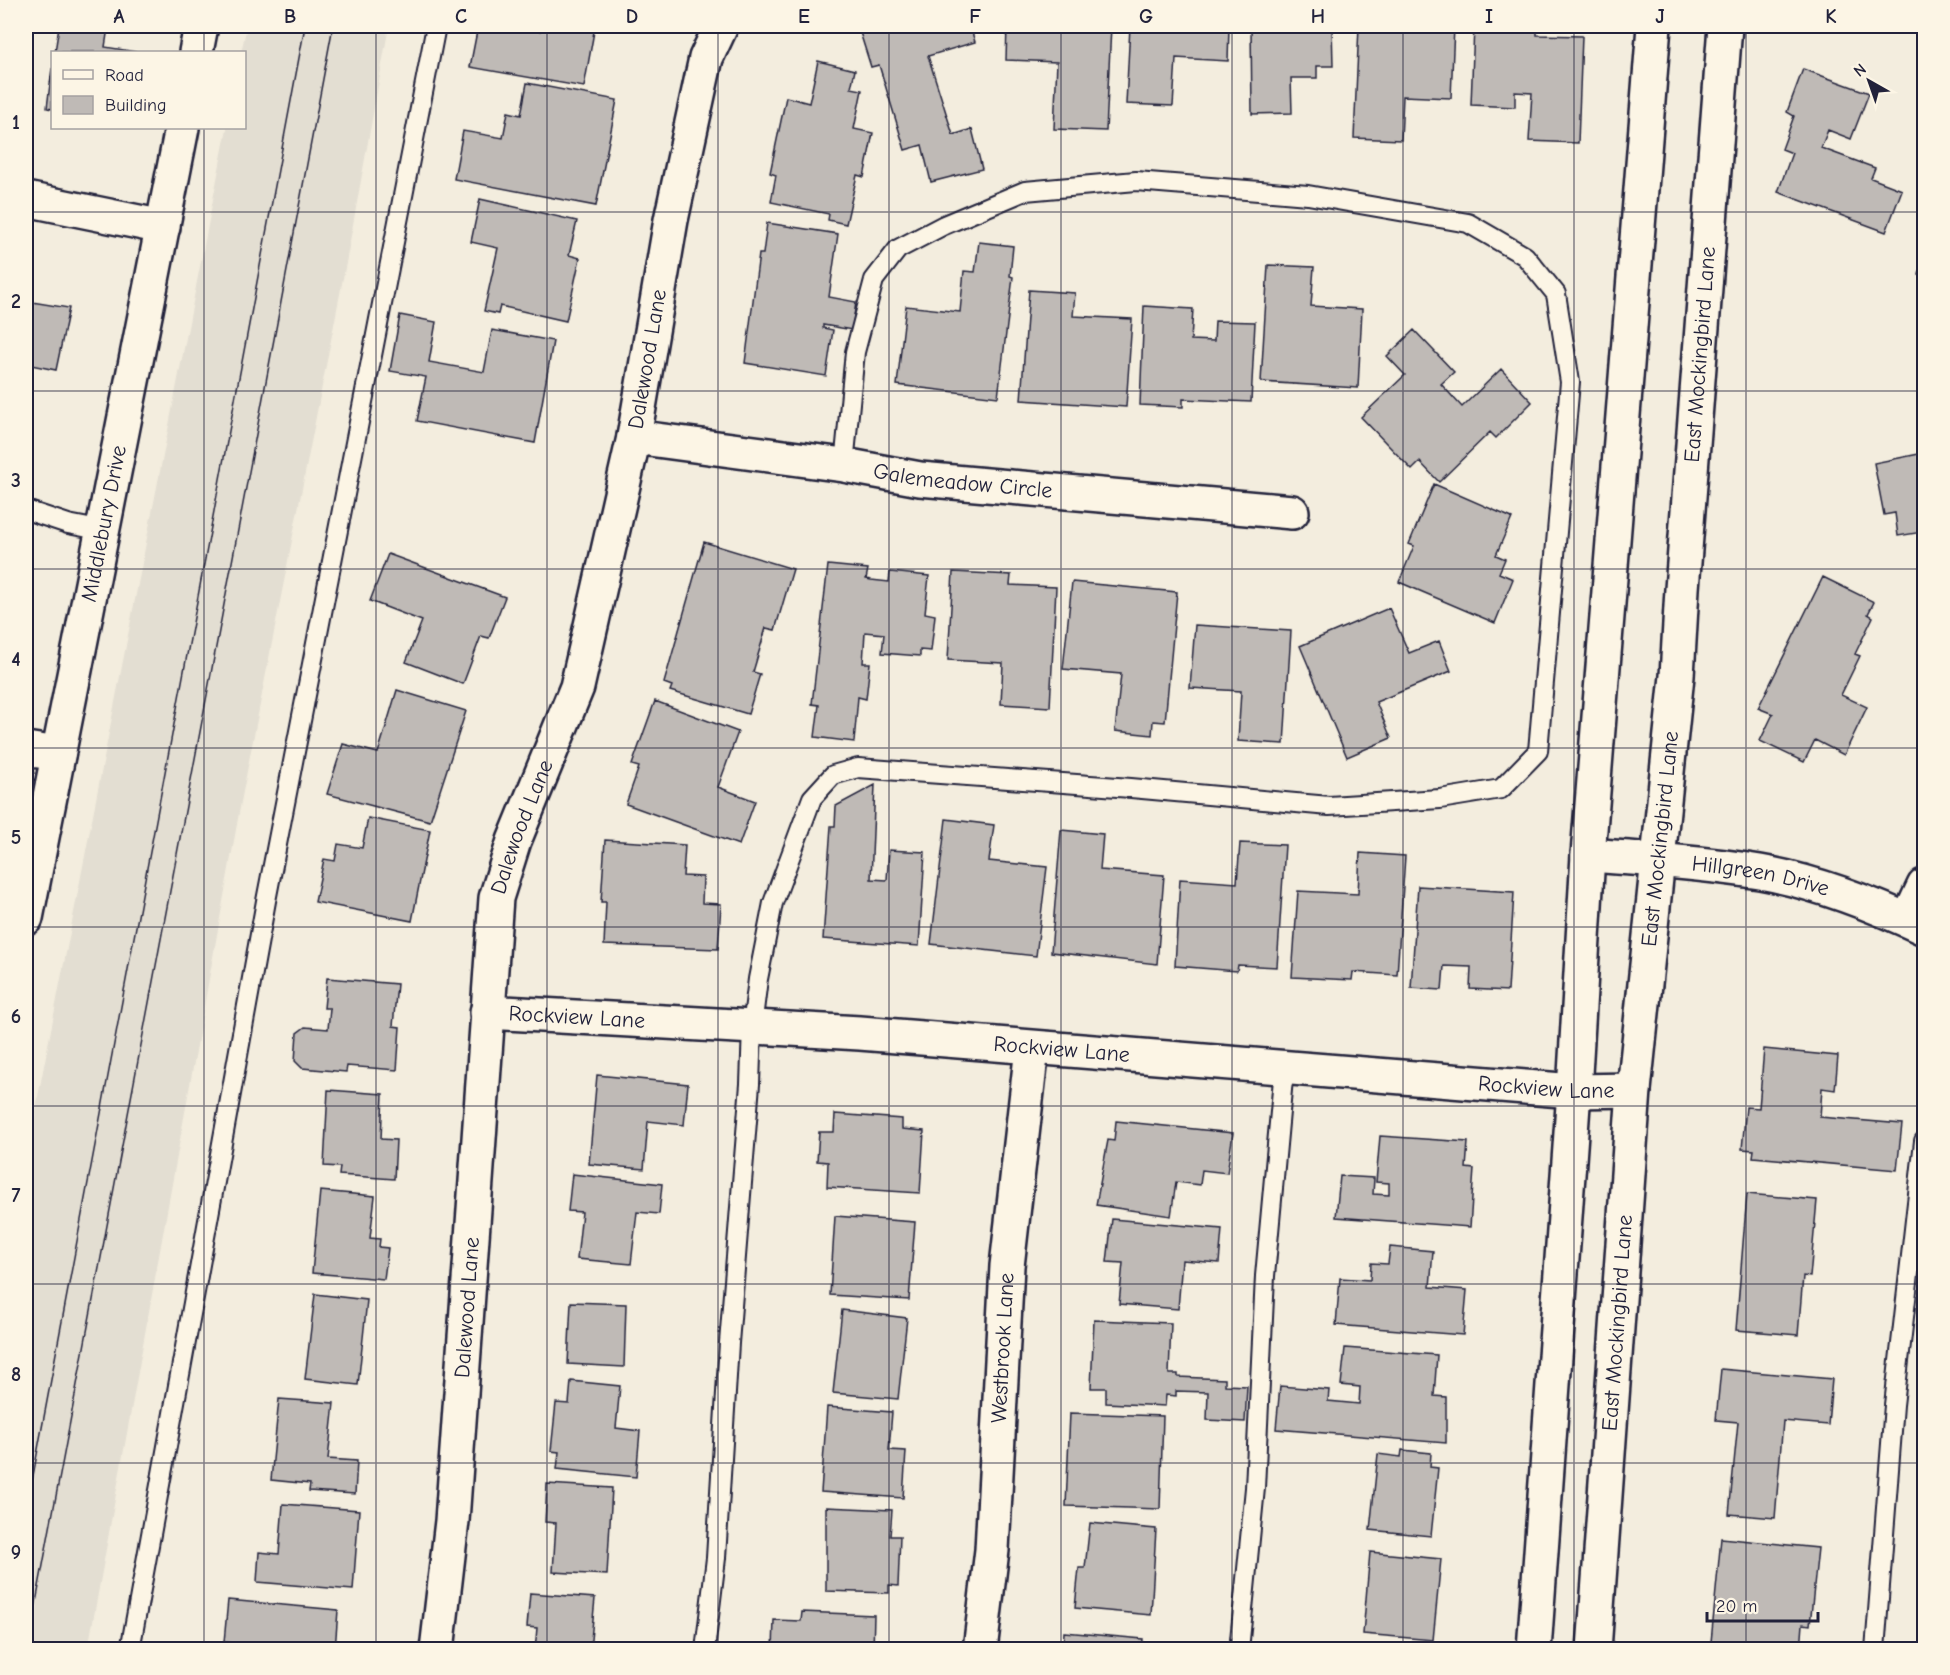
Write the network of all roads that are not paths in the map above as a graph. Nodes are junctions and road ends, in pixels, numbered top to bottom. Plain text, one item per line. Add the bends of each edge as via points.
1 (201, 26) edge
2 (436, 26) edge
3 (721, 26) edge
4 (1654, 26) edge
5 (1725, 26) edge
6 (196, 51) edge
7 (182, 129) edge
8 (26, 199) edge
9 (163, 227) junction
10 (634, 437) junction
11 (844, 465) junction
12 (26, 510) edge
13 (1293, 512) dead end
14 (104, 531) junction
15 (26, 749) edge
16 (58, 754) junction
17 (1588, 855) junction
18 (1658, 860) junction
19 (1924, 886) edge
20 (26, 918) edge
21 (1916, 924) edge
22 (487, 1012) junction
23 (752, 1027) junction
24 (1032, 1048) junction
25 (1284, 1068) junction
26 (1634, 1090) junction
27 (1574, 1091) junction
28 (1924, 1142) edge
29 (130, 1650) edge
30 (437, 1650) edge
31 (705, 1650) edge
32 (980, 1650) edge
33 (1239, 1650) edge
34 (1533, 1650) edge
35 (1594, 1650) edge
36 (1875, 1650) edge

1 - 6 street
2 - 29 lane via 266,901
3 - 10 street, Dalewood Lane via 706,58 671,220
4 - 17 street
5 - 18 street, East Mockingbird Lane via 1677,676
7 - 9 street, Middlebury Drive
8 - 9 street
9 - 14 street, Middlebury Drive
10 - 11 street, Galemeadow Circle
10 - 22 street, Dalewood Lane via 577,687 514,841 496,898
11 - 13 street, Galemeadow Circle via 920,479
11 - 23 lane via 855,352 874,280 898,249 1025,191 1136,182 1308,195 1468,223 1525,256 1556,294 1570,382 1538,751 1501,789 1440,799 1329,806 858,768 833,775 812,798 773,903
12 - 14 lane
14 - 16 street, Middlebury Drive
15 - 16 street
16 - 20 street, Middlebury Drive
17 - 18 street, Hillgreen Drive
17 - 27 street
18 - 21 street, Hillgreen Drive via 1772,875 1827,888
18 - 26 street, East Mockingbird Lane
19 - 21 street
22 - 23 street, Rockview Lane
22 - 30 street, Dalewood Lane via 452,1521
23 - 24 street, Rockview Lane
23 - 31 lane via 716,1558
24 - 25 street, Rockview Lane
24 - 32 street, Westbrook Lane via 1007,1266 992,1550
25 - 27 street, Rockview Lane
25 - 33 lane via 1265,1276 1255,1488
26 - 27 street, Rockview Lane
26 - 35 street, East Mockingbird Lane
27 - 34 street
28 - 36 lane via 1893,1405

